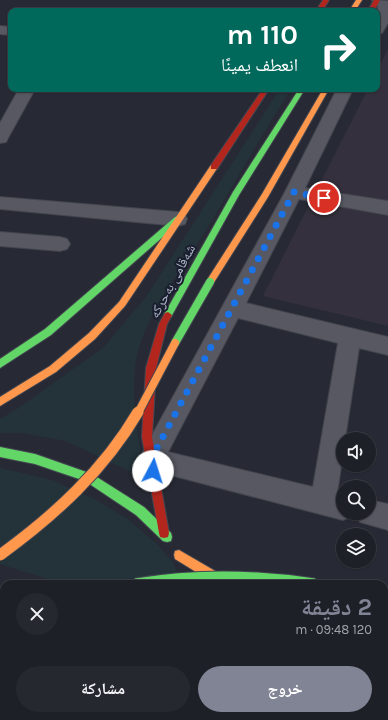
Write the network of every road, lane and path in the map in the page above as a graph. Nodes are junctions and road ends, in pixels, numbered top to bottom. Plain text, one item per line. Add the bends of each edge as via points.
1 (378, 0) edge
2 (380, 25) edge
3 (25, 92) edge
4 (264, 92) edge
5 (300, 92) edge
6 (324, 92) edge
7 (344, 92) edge
8 (0, 105) edge
9 (17, 108) junction
10 (0, 138) edge
11 (294, 192) junction
12 (0, 203) edge
13 (388, 208) edge
14 (178, 219) junction
15 (0, 239) edge
16 (60, 244) dead end
17 (233, 308) junction
18 (350, 338) junction
19 (388, 346) edge
20 (0, 364) edge
21 (0, 402) edge
22 (0, 452) edge
23 (151, 459) junction
24 (333, 505) edge
25 (376, 515) edge
26 (388, 518) edge
27 (164, 533) junction
28 (175, 549) junction
29 (0, 555) edge
30 (161, 580) edge
31 (188, 580) edge
32 (220, 580) edge
33 (287, 580) edge

1 - 2 street via 385,5 386,14
3 - 9 street
4 - 14 main road, شەقامی بەحرکە
5 - 23 main road, شەقامی بەحرکە via 236,194 163,324 151,368 147,437
6 - 29 main road, bridge via 265,195 210,282 125,433 64,504
7 - 11 street
8 - 9 street
9 - 10 street
11 - 13 street
11 - 17 street
12 - 14 street
14 - 20 main road via 48,332
14 - 21 main road, شەقامی بەحرکە via 122,304 92,336 53,369
15 - 16 street
17 - 18 street
17 - 23 street
18 - 19 street
18 - 24 street
22 - 27 main road via 35,459 88,477 140,511
23 - 24 street
23 - 27 main road, شەقامی بەحرکە
25 - 26 street
27 - 28 main road
28 - 31 main road
28 - 32 main road
30 - 33 main road, bridge via 240,576

